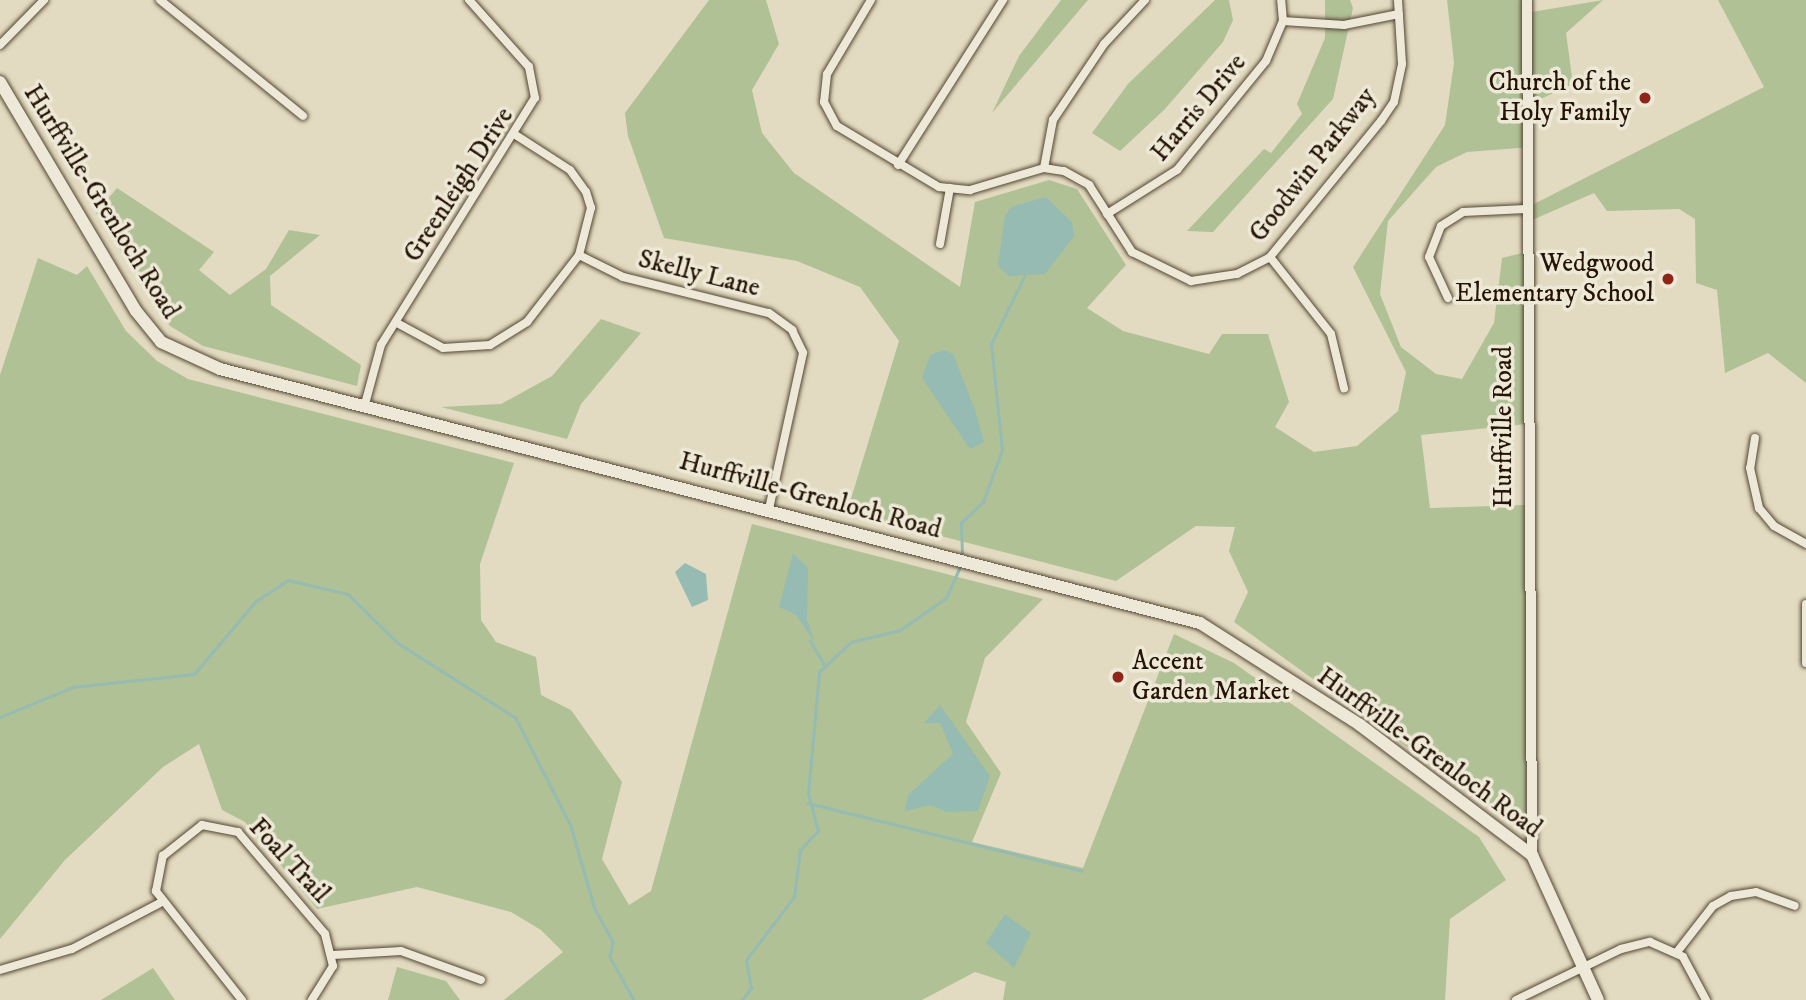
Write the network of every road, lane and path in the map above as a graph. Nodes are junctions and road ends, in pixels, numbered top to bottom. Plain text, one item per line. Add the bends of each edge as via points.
1 (44, 0) edge
2 (160, 0) edge
3 (469, 0) edge
4 (871, 0) edge
5 (1003, 0) edge
6 (1145, 0) edge
7 (1281, 0) edge
8 (1398, 0) edge
9 (1527, 0) edge
10 (1399, 14) junction
11 (1283, 21) junction
12 (0, 45) edge
13 (0, 82) edge
14 (303, 116) dead end
15 (517, 136) junction
16 (898, 165) junction
17 (1044, 168) junction
18 (950, 188) junction
19 (1526, 209) junction
20 (1107, 214) junction
21 (940, 244) dead end
22 (579, 255) junction
23 (1270, 257) junction
24 (1448, 298) dead end
25 (397, 323) junction
26 (1344, 388) dead end
27 (365, 404) junction
28 (1755, 439) dead end
29 (769, 509) junction
30 (1806, 544) edge
31 (1806, 604) edge
32 (1806, 663) edge
33 (1532, 855) junction
34 (160, 903) junction
35 (1796, 906) dead end
36 (1678, 952) junction
37 (333, 955) junction
38 (1583, 966) junction
39 (0, 970) edge
40 (481, 980) dead end
41 (242, 1000) edge
42 (312, 1000) edge
43 (1516, 1000) edge
44 (1598, 1000) edge
45 (1706, 1000) edge

1 - 12 street
2 - 14 street
3 - 15 street, Greenleigh Drive via 534,78 533,108
4 - 16 street via 827,74 824,102 836,126
5 - 16 street
6 - 17 street via 1104,44 1053,120
7 - 11 street, Harris Drive
8 - 10 street, Goodwin Parkway
9 - 19 street, Hurffville Road
10 - 11 street via 1344,25
10 - 23 street, Goodwin Parkway via 1402,64 1394,102
11 - 20 street, Harris Drive via 1266,61 1177,170
13 - 27 main road, Hurffville-Grenloch Road via 136,312 161,342 220,369
15 - 22 street via 570,170 586,192 591,208
15 - 25 street, Greenleigh Drive
16 - 18 street
17 - 18 street via 970,190
17 - 20 street, Goodwin Parkway via 1089,185
18 - 21 street
19 - 24 street via 1463,212 1441,226 1429,257
19 - 33 street, Hurffville Road
20 - 23 street, Goodwin Parkway via 1132,252 1191,281 1237,274
22 - 25 street via 527,322 490,345 443,348
22 - 29 street, Skelly Lane via 623,277 768,313 792,330 803,354
23 - 26 street via 1331,334
25 - 27 street, Greenleigh Drive via 381,345
27 - 29 main road, Hurffville-Grenloch Road
28 - 30 street via 1750,468 1759,508 1774,526
29 - 33 main road, Hurffville-Grenloch Road via 1200,623 1360,724
31 - 32 street
33 - 38 main road, Hurffville-Grenloch Road
34 - 37 street, Foal Trail via 155,878 168,850 192,829 226,826 320,926
34 - 39 street via 72,950
34 - 41 street
35 - 36 street via 1756,892 1731,896 1713,906
36 - 38 street via 1640,942
36 - 45 street
37 - 40 street via 401,951
37 - 42 street via 331,977
38 - 43 street
38 - 44 main road, Hurffville-Grenloch Road

